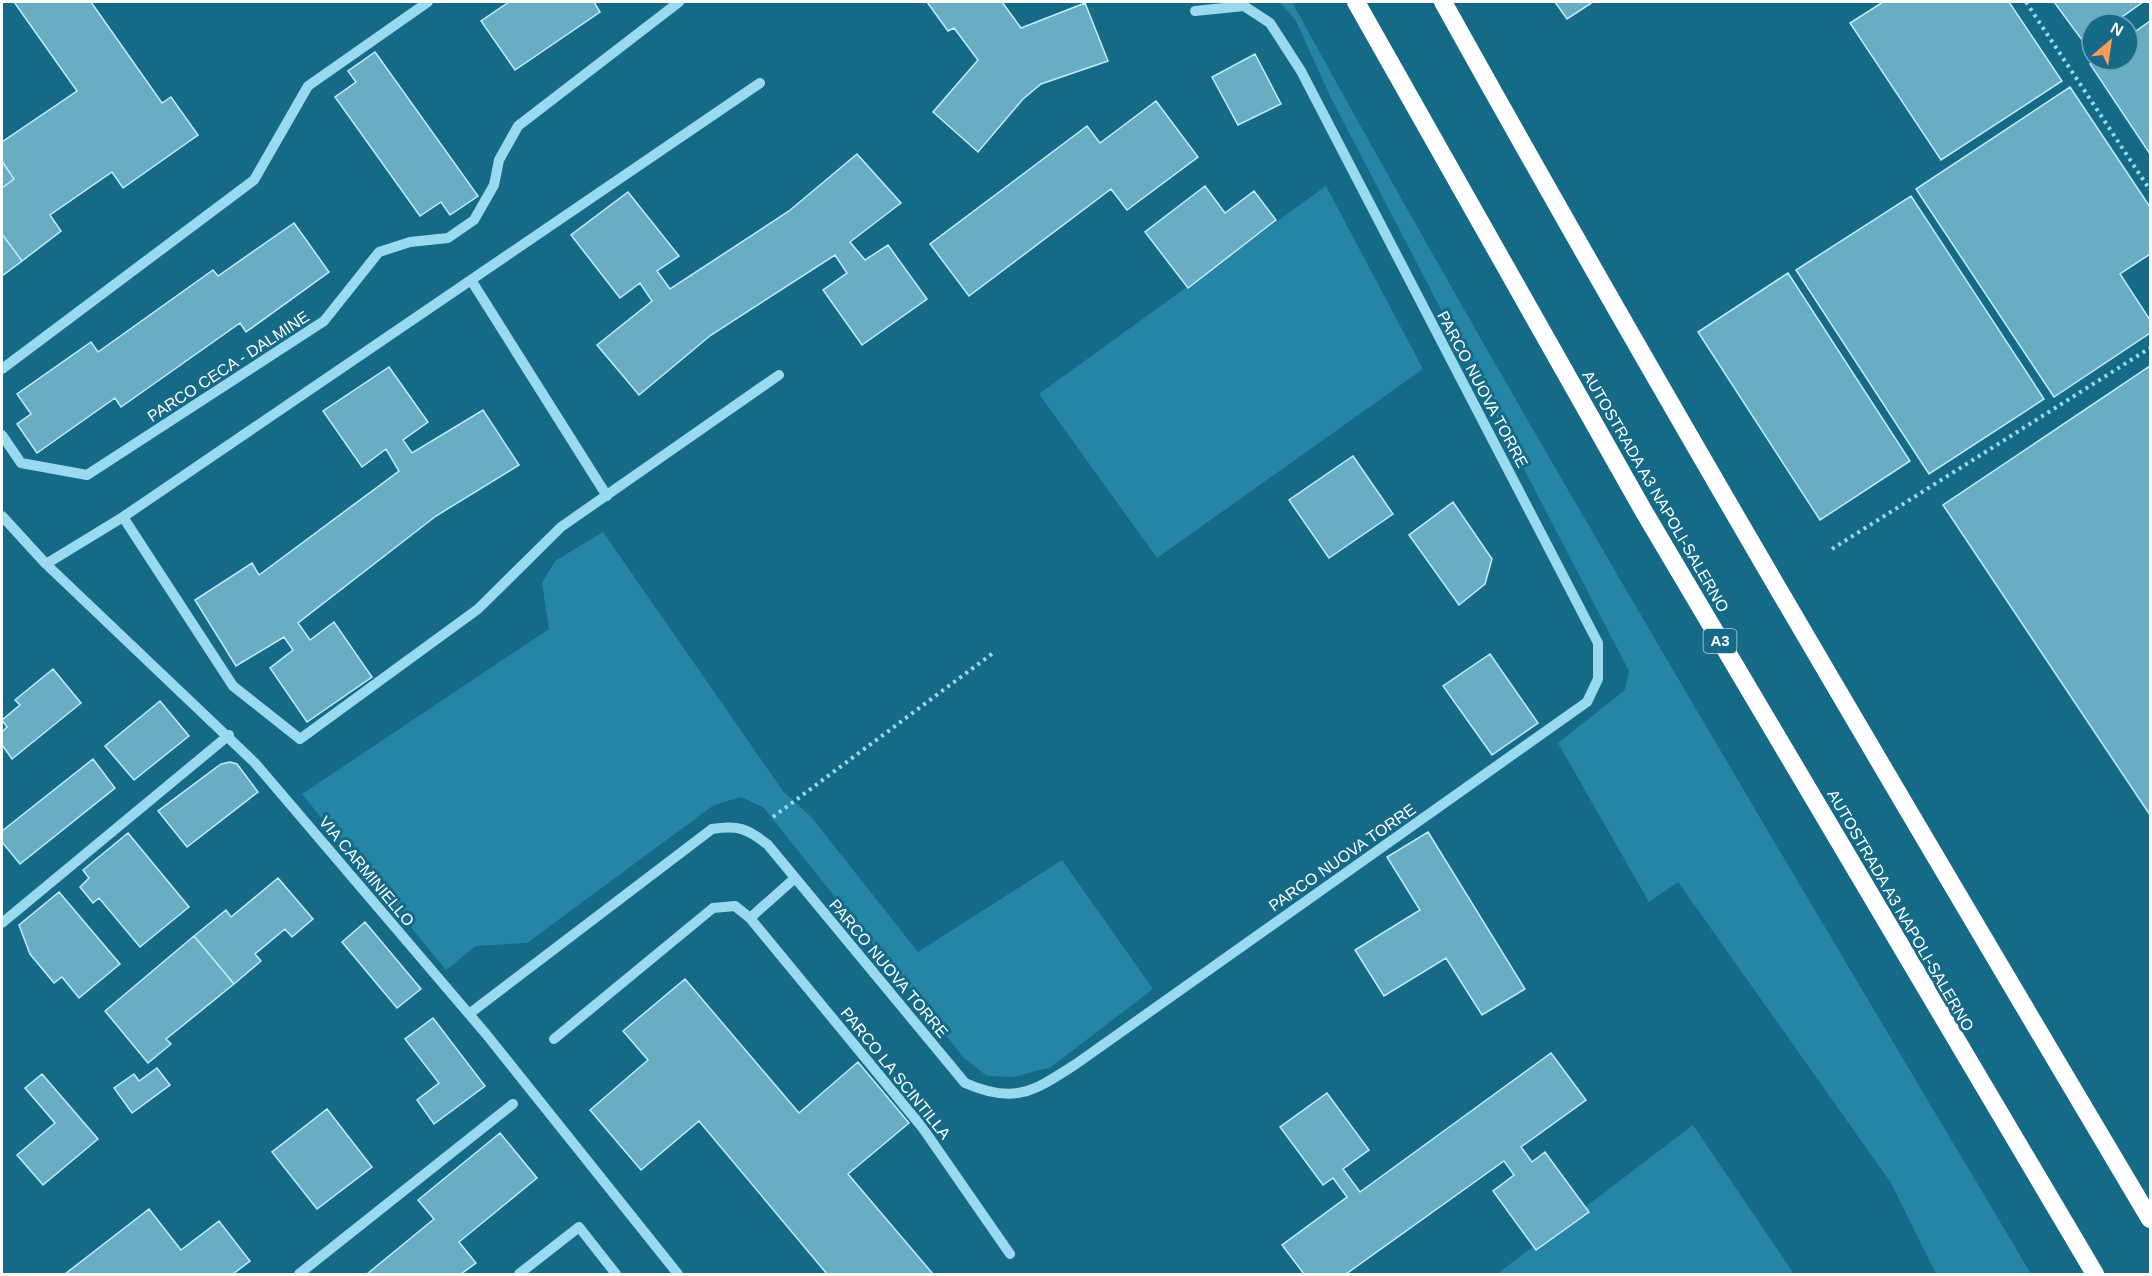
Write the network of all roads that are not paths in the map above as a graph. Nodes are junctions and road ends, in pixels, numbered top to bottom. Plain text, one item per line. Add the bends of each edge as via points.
1 (428, 2) edge
2 (679, 2) edge
3 (1356, 2) edge
4 (1443, 2) edge
5 (1230, 4) edge
6 (1195, 10) dead end
7 (760, 83) dead end
8 (471, 280) junction
9 (2, 369) edge
10 (779, 375) dead end
11 (2, 435) edge
12 (607, 496) junction
13 (2, 516) edge
14 (123, 517) junction
15 (46, 564) junction
16 (229, 735) junction
17 (795, 878) junction
18 (750, 918) junction
19 (2, 922) edge
20 (469, 1014) junction
21 (555, 1039) dead end
22 (513, 1104) dead end
23 (2151, 1219) edge
24 (1010, 1254) dead end
25 (299, 1275) edge
26 (519, 1275) edge
27 (616, 1275) edge
28 (678, 1275) edge
29 (2095, 1275) edge

1 - 9 street via 308,86 255,180
2 - 11 street, PARCO CECA - DALMINE via 518,126 499,160 494,185 474,220 448,238 410,242 379,252 324,321 87,476 21,463
3 - 29 highway, AUTOSTRADA A3 NAPOLI-SALERNO / A3 via 1637,500
4 - 23 highway via 1584,255
5 - 6 street, PARCO NUOVA TORRE
5 - 17 street, PARCO NUOVA TORRE via 1244,6 1270,23 1300,71 1598,643 1598,679 1587,702 1034,1091 990,1094 965,1083
7 - 8 street
8 - 12 street
8 - 14 street
10 - 12 street
12 - 14 street via 561,527 478,609 300,739 233,686
13 - 15 street, VIA CARMINIELLO
14 - 15 street
15 - 16 street, VIA CARMINIELLO
16 - 19 street
16 - 20 street, VIA CARMINIELLO
17 - 18 street
17 - 20 street, PARCO NUOVA TORRE via 755,834 735,826 712,829
18 - 21 street, PARCO LA SCINTILLA via 735,906 713,908
18 - 24 street, PARCO LA SCINTILLA via 922,1127
20 - 28 street, VIA CARMINIELLO
22 - 25 street
26 - 27 street via 579,1227

